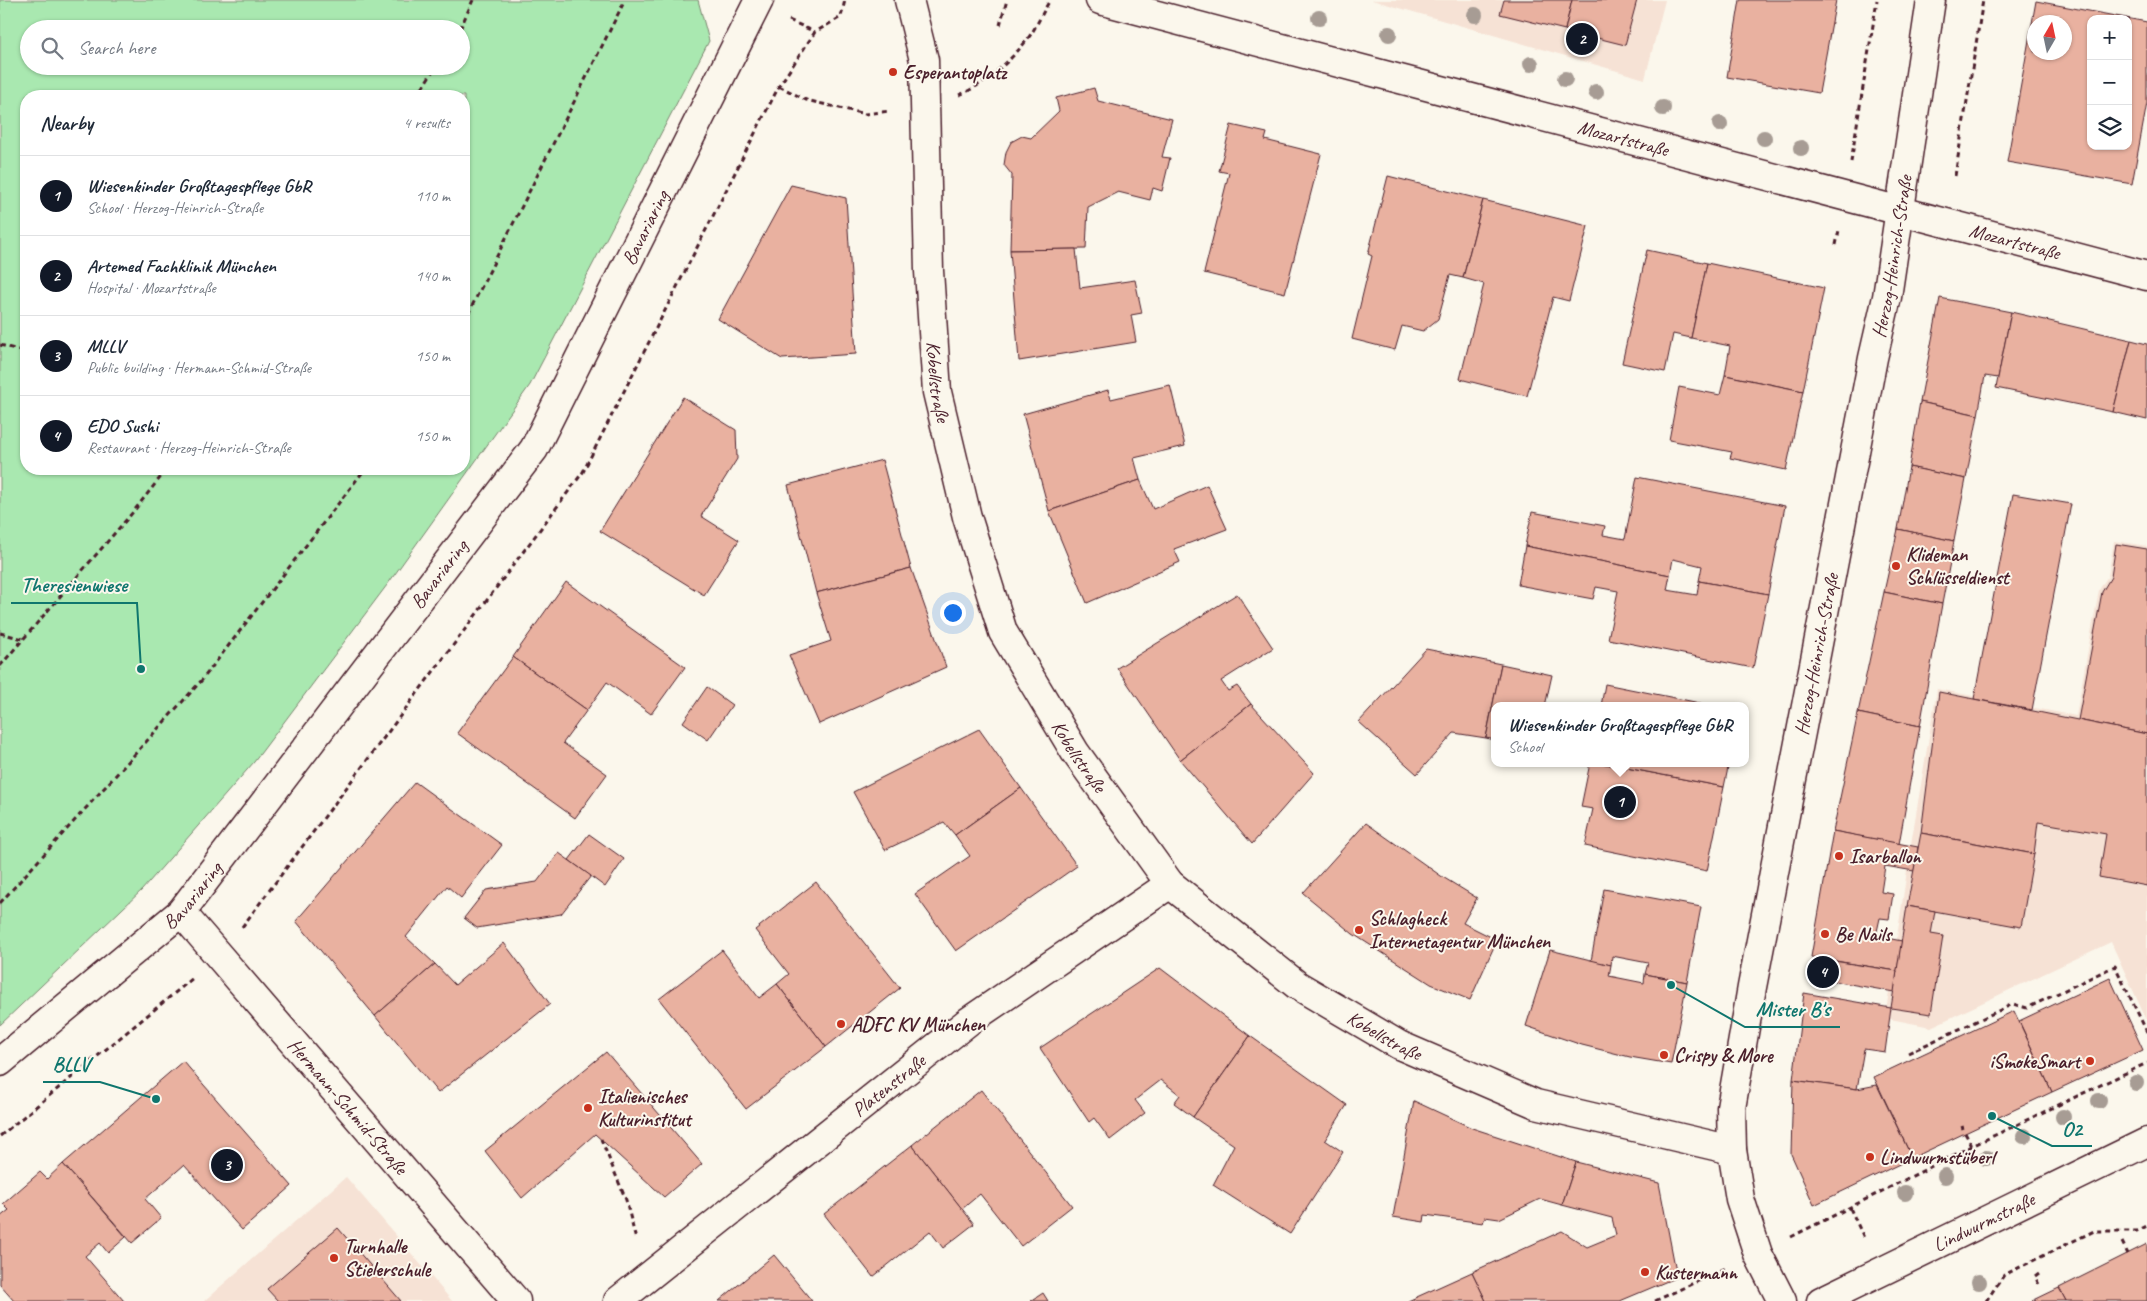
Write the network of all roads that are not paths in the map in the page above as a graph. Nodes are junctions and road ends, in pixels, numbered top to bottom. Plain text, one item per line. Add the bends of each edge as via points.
1 (759, 0) edge
2 (909, 0) edge
3 (1100, 0) edge
4 (1931, 0) edge
5 (1900, 212) junction
6 (2147, 276) edge
7 (1170, 884) junction
8 (181, 912) junction
9 (0, 1062) edge
10 (2147, 1142) edge
11 (1732, 1150) junction
12 (516, 1301) edge
13 (618, 1301) edge
14 (1782, 1301) edge
15 (1821, 1301) edge

1 - 8 street, Bavariaring via 534,449
2 - 7 street, Kobellstraße via 924,60 929,271 937,392 967,517 1003,632 1075,752
3 - 5 street, Mozartstraße
4 - 5 street, Herzog-Heinrich-Straße
5 - 6 street, Mozartstraße
5 - 11 street, Herzog-Heinrich-Straße via 1887,297 1737,1067 1731,1108
7 - 11 street, Kobellstraße via 1298,985 1399,1045 1536,1104
7 - 13 street, Platenstraße via 969,1021
8 - 9 street, Bavariaring
8 - 12 street, Hermann-Schmid-Straße
10 - 15 street, Lindwurmstraße
11 - 14 street, Herzog-Heinrich-Straße via 1740,1199 1758,1254

